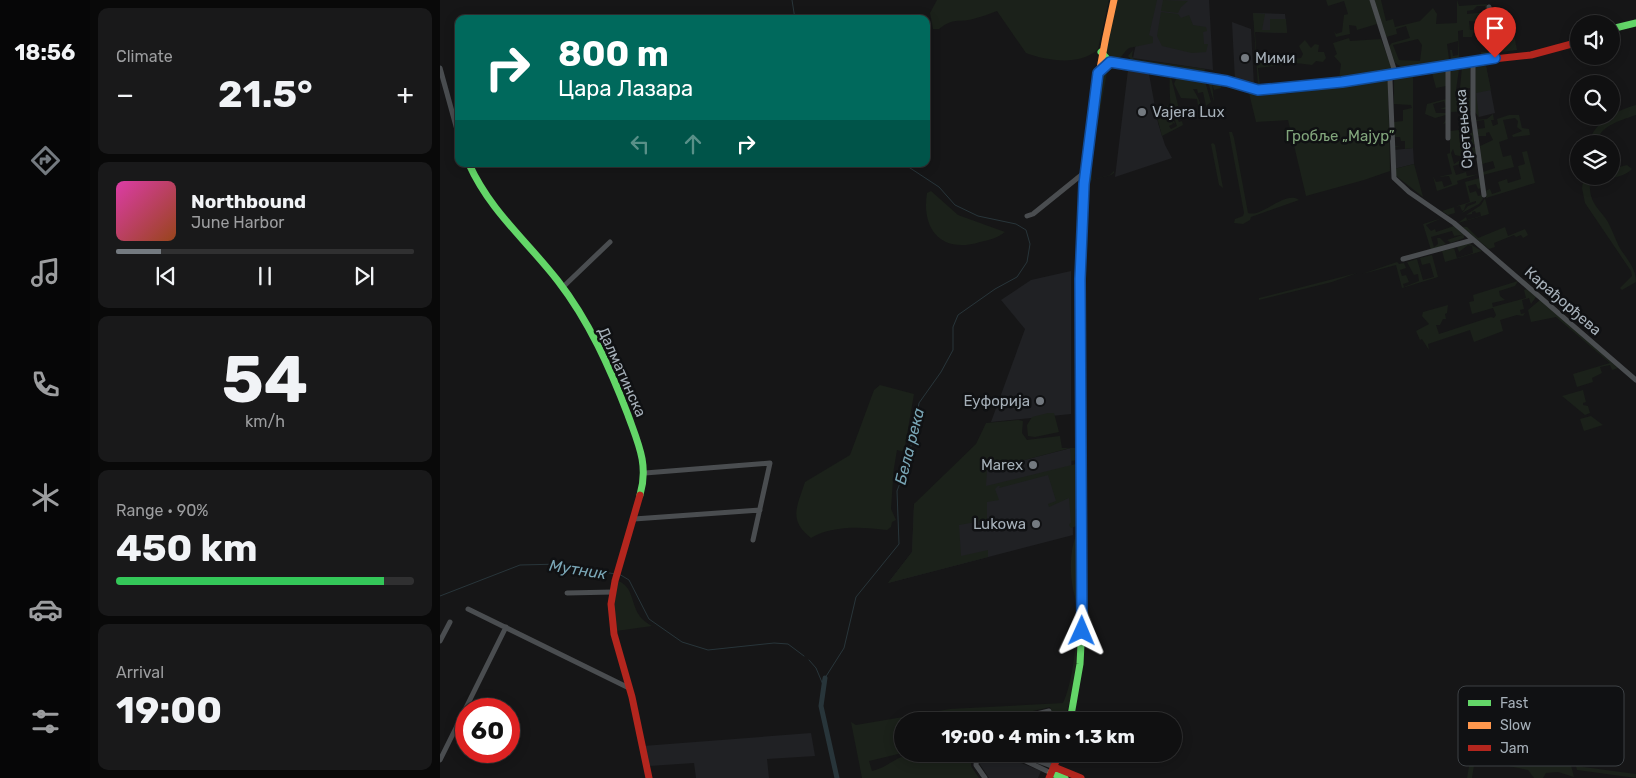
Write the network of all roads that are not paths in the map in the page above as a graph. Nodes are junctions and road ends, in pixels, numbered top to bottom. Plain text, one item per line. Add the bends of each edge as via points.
1 (1114, 0) edge
2 (1372, 0) edge
3 (1489, 7) dead end
4 (1636, 23) edge
5 (1620, 27) edge
6 (1570, 45) edge
7 (1101, 52) junction
8 (1492, 58) junction
9 (1100, 61) junction
10 (1473, 61) junction
11 (1110, 62) junction
12 (1448, 64) junction
13 (440, 68) edge
14 (1098, 73) junction
15 (1394, 73) junction
16 (455, 122) edge
17 (1448, 138) dead end
18 (470, 167) edge
19 (1085, 172) junction
20 (1484, 195) dead end
21 (1027, 216) dead end
22 (1473, 240) junction
23 (610, 242) dead end
24 (1403, 259) dead end
25 (563, 288) junction
26 (1636, 380) edge
27 (645, 473) junction
28 (760, 510) junction
29 (634, 519) junction
30 (753, 540) dead end
31 (613, 592) junction
32 (567, 593) dead end
33 (468, 610) dead end
34 (450, 622) dead end
35 (506, 628) junction
36 (440, 641) edge
37 (629, 688) junction
38 (1049, 711) dead end
39 (1045, 712) edge
40 (1072, 712) edge
41 (440, 760) edge
42 (976, 762) edge
43 (1029, 762) edge
44 (1037, 762) edge
45 (1051, 773) edge
46 (649, 778) edge
47 (985, 778) edge
48 (1065, 778) edge
49 (1081, 778) edge

1 - 7 street
2 - 15 street
3 - 8 street
4 - 5 street
6 - 8 street
7 - 9 street
7 - 11 street
8 - 10 street
9 - 11 street
9 - 14 street
10 - 12 street
10 - 20 street, Сретењска via 1473,117
11 - 14 street
11 - 15 street via 1227,81 1258,90
12 - 15 street
12 - 17 street
13 - 16 street
14 - 19 street
15 - 22 street, Карађорђева via 1390,80 1394,178
18 - 25 street, Далматинска via 496,212
19 - 21 street via 1034,214
19 - 40 street via 1079,304 1083,617 1079,674
22 - 24 street
22 - 26 street, Карађорђева
23 - 25 street
25 - 27 street, Далматинска via 598,347 644,459
27 - 28 street via 770,463
27 - 29 street, Далматинска
28 - 29 street
28 - 30 street
29 - 31 street, Далматинска
31 - 32 street
31 - 37 street, Далматинска via 614,634
33 - 35 street
34 - 36 street
35 - 37 street
35 - 41 street
37 - 46 street, Далматинска
38 - 39 street
42 - 47 street
43 - 45 street
44 - 45 street
45 - 48 street
45 - 49 street

